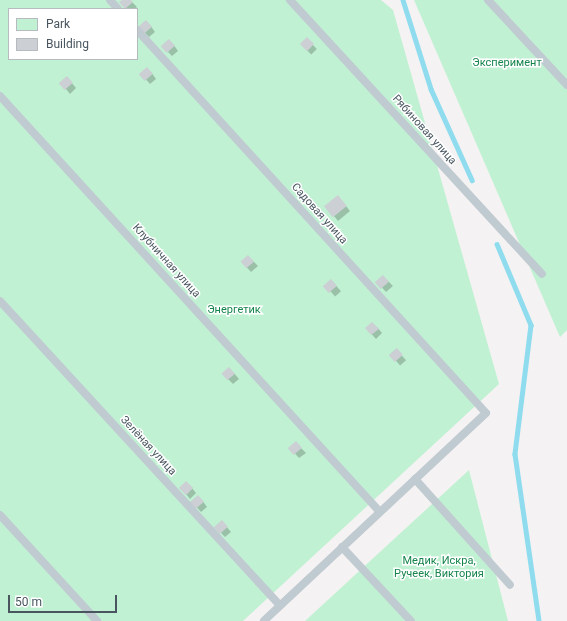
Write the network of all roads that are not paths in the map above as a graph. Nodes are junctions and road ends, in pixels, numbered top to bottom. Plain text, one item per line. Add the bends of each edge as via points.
1 (110, 0) edge
2 (290, 0) edge
3 (488, 0) edge
4 (117, 8) edge
5 (138, 31) edge
6 (567, 85) edge
7 (0, 96) edge
8 (542, 274) dead end
9 (0, 301) edge
10 (415, 479) junction
11 (380, 512) junction
12 (0, 515) edge
13 (342, 547) junction
14 (510, 585) dead end
15 (280, 606) junction
16 (269, 619) edge
17 (97, 621) edge
18 (411, 621) edge

1 - 4 lane
2 - 8 lane, Рябиновая улица
3 - 6 lane
5 - 10 lane, Садовая улица via 486,413
7 - 11 lane, Клубничная улица
9 - 15 lane, Зелёная улица
10 - 11 lane
10 - 14 lane
11 - 13 lane
12 - 17 lane
13 - 15 lane
13 - 18 lane
15 - 16 lane

